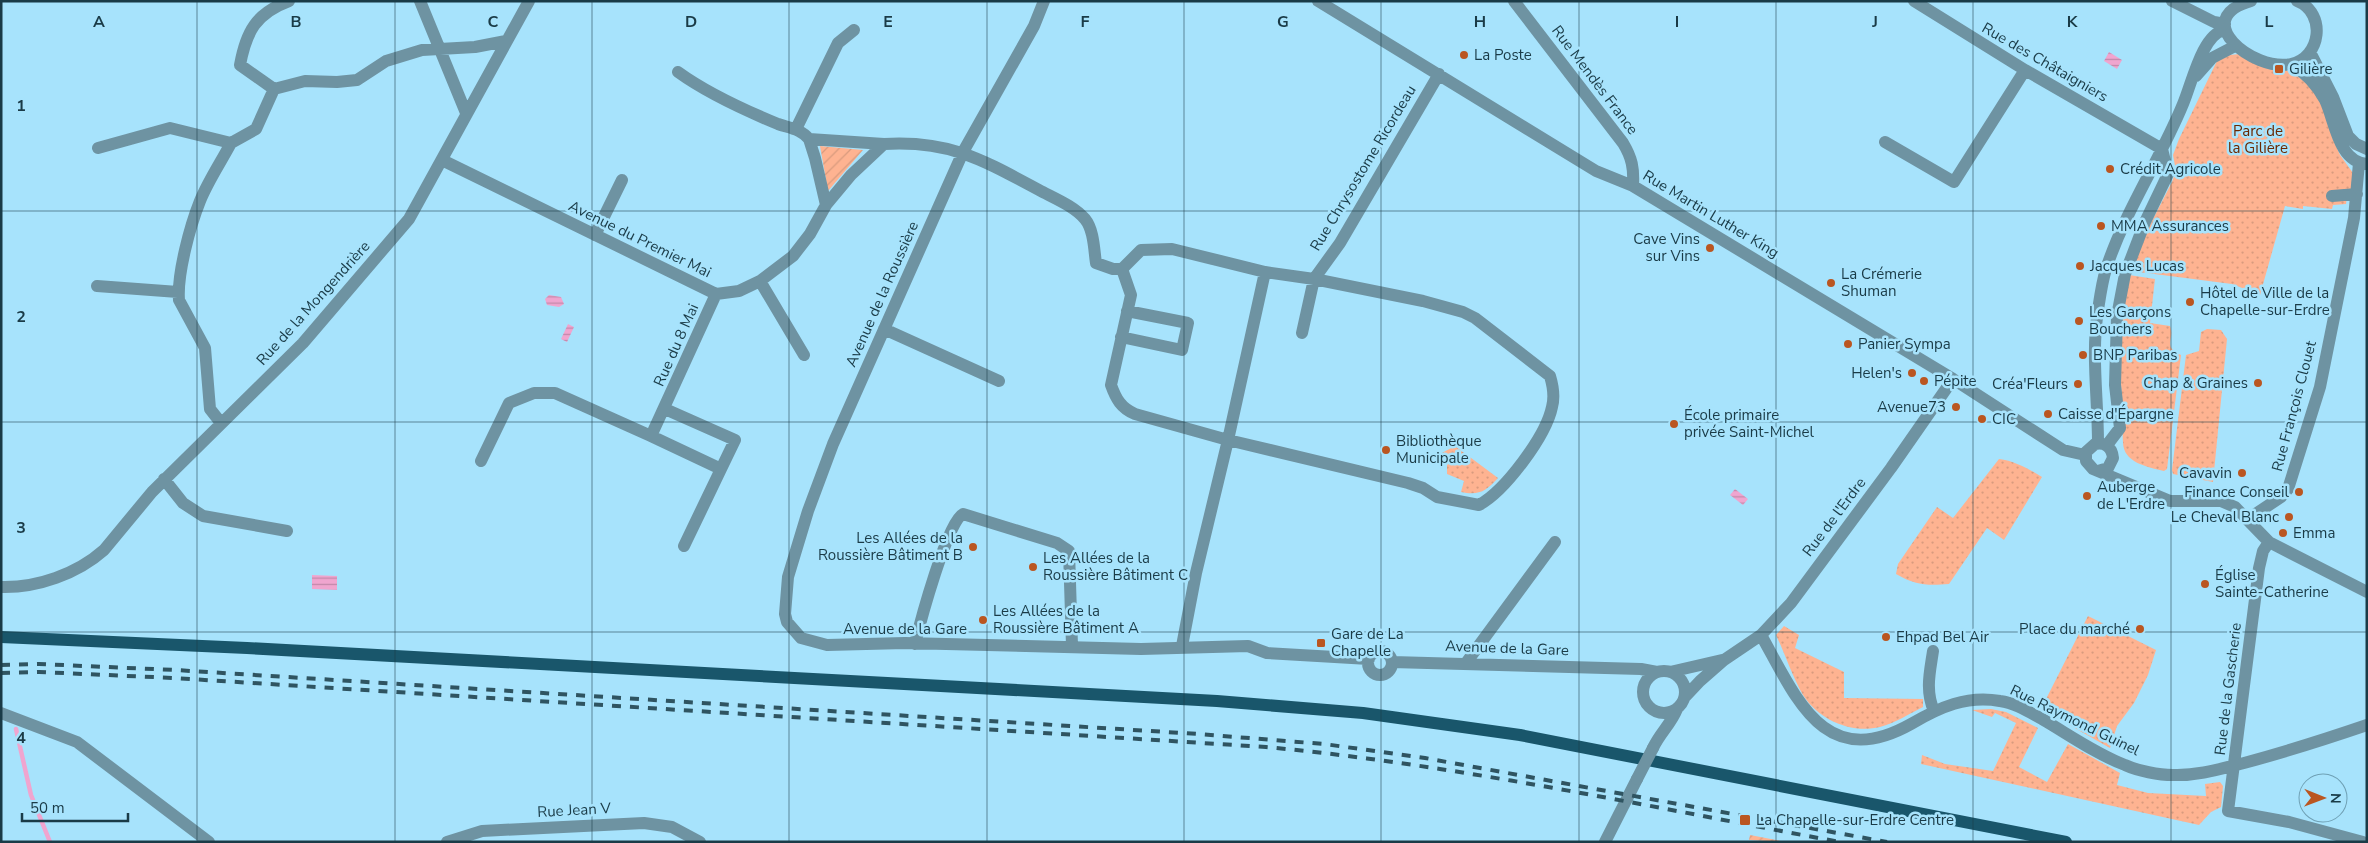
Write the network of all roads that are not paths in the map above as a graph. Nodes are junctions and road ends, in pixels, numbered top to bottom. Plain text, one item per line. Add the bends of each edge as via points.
1 (289, 1) edge
2 (420, 1) edge
3 (529, 1) edge
4 (1044, 1) edge
5 (1318, 1) edge
6 (1514, 1) edge
7 (1914, 1) edge
8 (2172, 1) edge
9 (2251, 1) edge
10 (2297, 1) edge
11 (2316, 1) edge
12 (2315, 16) junction
13 (2224, 27) junction
14 (854, 30) dead end
15 (506, 40) junction
16 (2235, 46) junction
17 (440, 48) junction
18 (2310, 52) junction
19 (2291, 64) junction
20 (2026, 70) junction
21 (678, 72) dead end
22 (1439, 74) junction
23 (2193, 80) junction
24 (274, 89) junction
25 (466, 113) junction
26 (796, 129) junction
27 (809, 139) junction
28 (1885, 142) dead end
29 (231, 143) junction
30 (884, 144) junction
31 (98, 148) dead end
32 (2162, 149) junction
33 (2367, 149) edge
34 (963, 152) junction
35 (442, 160) junction
36 (2363, 164) edge
37 (622, 180) dead end
38 (1632, 186) junction
39 (2357, 194) junction
40 (2332, 196) dead end
41 (826, 205) junction
42 (595, 236) junction
43 (1122, 269) junction
44 (1265, 272) junction
45 (1314, 279) junction
46 (760, 281) junction
47 (97, 286) dead end
48 (178, 292) junction
49 (716, 294) junction
50 (1127, 311) junction
51 (884, 329) junction
52 (1302, 333) dead end
53 (1122, 337) junction
54 (804, 355) dead end
55 (1953, 379) junction
56 (999, 381) dead end
57 (665, 409) junction
58 (221, 424) junction
59 (651, 436) junction
60 (1228, 440) junction
61 (2103, 444) junction
62 (2085, 455) junction
63 (2113, 458) junction
64 (481, 461) dead end
65 (721, 469) junction
66 (2098, 471) junction
67 (164, 480) junction
68 (2128, 483) junction
69 (2248, 519) junction
70 (287, 531) dead end
71 (1555, 542) dead end
72 (2269, 542) junction
73 (684, 546) dead end
74 (1, 587) edge
75 (2367, 592) edge
76 (785, 614) joint
77 (1761, 635) junction
78 (1, 637) edge
79 (916, 644) junction
80 (1072, 646) junction
81 (1182, 646) junction
82 (1933, 651) dead end
83 (1368, 659) junction
84 (1724, 660) junction
85 (1392, 662) junction
86 (1466, 663) junction
87 (1621, 669) junction
88 (1664, 672) junction
89 (1645, 685) junction
90 (1680, 703) junction
91 (1653, 710) junction
92 (1934, 711) junction
93 (1, 713) edge
94 (2367, 725) edge
95 (1659, 736) junction
96 (2235, 765) junction
97 (209, 842) edge
98 (447, 842) edge
99 (700, 842) edge
100 (1605, 842) edge
101 (2066, 842) edge
102 (2363, 842) edge

1 - 24 street via 274,6 244,40 240,65
2 - 17 street
3 - 15 street, Rue de la Mongendrière
4 - 34 street, Avenue de la Roussière via 1034,26
5 - 22 street, Rue Martin Luther King
6 - 38 street, Rue Mendès France via 1623,143 1631,156 1634,170
7 - 20 street, Rue des Châtaigniers
8 - 13 street
9 - 13 street via 2232,11
10 - 12 street
11 - 12 street
12 - 18 street via 2316,30
13 - 16 street
13 - 23 street via 2212,36 2202,52
14 - 26 street via 838,43
15 - 17 street via 475,47
15 - 25 street, Rue de la Mongendrière
16 - 19 street via 2260,60
16 - 23 street via 2212,58
17 - 24 street via 386,61 357,80 305,81
17 - 25 street
18 - 19 street
18 - 33 street via 2334,98 2348,136
19 - 36 street via 2313,81 2325,99 2344,148
20 - 28 street via 1954,182
20 - 32 street, Rue des Châtaigniers
21 - 26 street via 719,96
22 - 38 street, Rue Martin Luther King via 1596,171
22 - 45 street, Rue Chrysostome Ricordeau via 1340,243
23 - 32 street
24 - 29 street via 256,129
25 - 35 street, Rue de la Mongendrière
26 - 27 street
27 - 30 street
27 - 41 street
29 - 31 street via 170,128
29 - 48 street via 200,201 182,264
30 - 34 street via 906,143
30 - 41 street, Avenue du Premier Mai
32 - 61 street via 2124,222 2106,270 2095,347
32 - 61 street via 2168,174 2144,222 2125,274 2117,316 2115,385 2120,428
34 - 43 street via 1068,206 1085,219 1091,229 1096,264
34 - 51 street, Avenue de la Roussière
35 - 42 street, Avenue du Premier Mai
35 - 58 street, Rue de la Mongendrière via 409,219 303,343
36 - 39 street, Rue François Clouet
37 - 42 street
38 - 55 street, Rue Martin Luther King
39 - 40 street
39 - 69 street, Rue François Clouet via 2320,386 2288,490
41 - 46 street, Avenue du Premier Mai via 793,256
42 - 49 street, Avenue du Premier Mai
43 - 44 street via 1141,250 1172,249
43 - 50 street via 1131,295
44 - 45 street
44 - 60 street
45 - 52 street
45 - 60 street via 1423,301 1475,318 1550,376 1554,389 1553,406 1546,426 1492,498 1479,505 1437,497 1408,483
46 - 49 street, Avenue du Premier Mai via 739,291
46 - 54 street
47 - 48 street
48 - 58 street via 179,300 206,348 210,409
49 - 57 street, Rue du 8 Mai
50 - 53 street
50 - 53 street via 1188,323 1182,350
51 - 56 street
51 - 76 street, Avenue de la Roussière via 833,444 808,511 788,577
53 - 60 street via 1112,385 1124,409
55 - 62 street, Rue Martin Luther King via 2063,450
55 - 77 street, Rue de l'Erdre via 1790,603
57 - 59 street, Rue du 8 Mai
57 - 65 street, Rue du 8 Mai via 735,440
58 - 67 street, Rue de la Mongendrière
59 - 64 street via 555,393 534,392 509,403
59 - 65 street
60 - 81 street
61 - 62 street via 2088,448
61 - 63 street via 2113,453
62 - 66 street via 2088,466
63 - 66 street via 2108,468
63 - 68 street
65 - 73 street, Rue du 8 Mai
66 - 68 street
67 - 70 street via 182,503 203,516
67 - 74 street, Rue de la Mongendrière via 104,550 85,565 54,578
68 - 69 street via 2170,501 2221,501 2235,507
69 - 72 street
71 - 86 street
72 - 75 street
72 - 96 street, Rue de la Gascherie via 2259,568
76 - 79 street, Avenue de la Gare via 794,632 814,643
77 - 84 street, Rue de l'Erdre
77 - 92 street, Rue Raymond Guinel via 1801,706 1818,724 1833,732 1860,738 1884,735
78 - 101 main road via 1207,700 1363,714 1529,737
79 - 80 street, Avenue de la Gare
79 - 80 street via 954,522 963,514 1057,543 1070,551
80 - 81 street, Avenue de la Gare via 1141,649
81 - 83 street, Avenue de la Gare via 1248,646 1267,653
82 - 92 street via 1928,687
83 - 85 street, Avenue de la Gare via 1381,651 1389,654
83 - 85 street via 1369,668 1378,676 1389,672
84 - 88 street, Rue de l'Erdre
84 - 90 street, Rue de l'Erdre
85 - 86 street, Avenue de la Gare
86 - 87 street, Avenue de la Gare
87 - 88 street, Avenue de la Gare
87 - 89 street
88 - 89 street via 1652,675
88 - 90 street via 1676,675 1684,685
89 - 91 street via 1644,696
90 - 91 street via 1668,713
90 - 95 street, Rue de l'Erdre via 1670,724
91 - 95 street
92 - 96 street, Rue Raymond Guinel via 1967,700 2002,701 2034,715 2125,766 2172,775
93 - 97 street via 77,742
94 - 96 street, Rue Raymond Guinel
95 - 100 street, Rue de l'Erdre, bridge
96 - 102 street, Rue de la Gascherie via 2228,811 2288,822
98 - 99 street, Rue Jean V via 482,831 644,823 672,827

